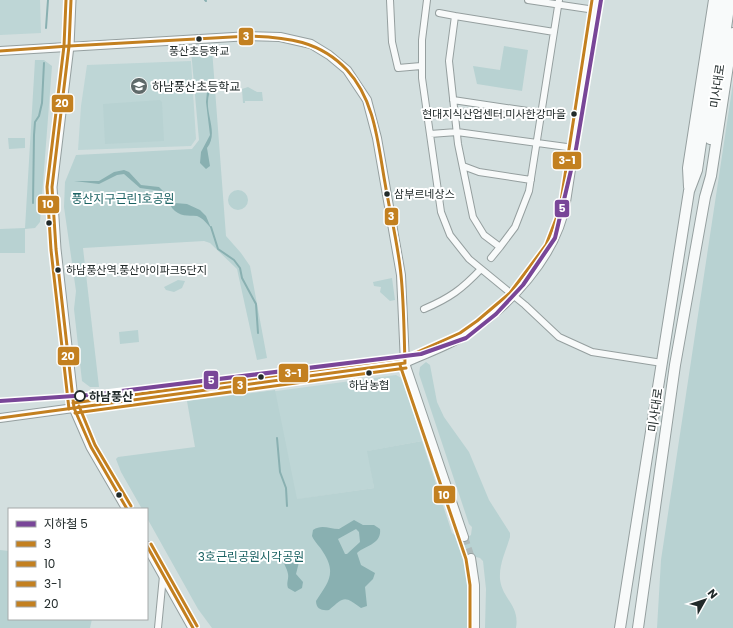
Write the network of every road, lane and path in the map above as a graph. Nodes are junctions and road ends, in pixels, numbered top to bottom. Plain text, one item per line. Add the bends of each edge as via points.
1 (71, 0) edge
2 (390, 0) edge
3 (427, 0) edge
4 (528, 0) edge
5 (597, 0) edge
6 (714, 0) edge
7 (722, 0) edge
8 (730, 0) edge
9 (559, 2) edge
10 (595, 10) junction
11 (439, 13) dead end
12 (455, 16) junction
13 (554, 32) junction
14 (733, 33) edge
15 (69, 46) junction
16 (0, 51) edge
17 (421, 66) junction
18 (454, 100) junction
19 (542, 113) junction
20 (457, 132) junction
21 (430, 134) junction
22 (538, 141) junction
23 (574, 148) junction
24 (463, 166) junction
25 (531, 180) junction
26 (689, 191) junction
27 (705, 196) junction
28 (500, 247) junction
29 (491, 258) dead end
30 (481, 269) junction
31 (514, 296) junction
32 (424, 309) dead end
33 (405, 363) junction
34 (662, 363) junction
35 (74, 408) junction
36 (0, 418) edge
37 (125, 508) edge
38 (464, 537) tunnel mouth
39 (148, 548) edge
40 (471, 558) tunnel mouth
41 (163, 576) junction
42 (158, 628) edge
43 (193, 628) edge
44 (475, 628) edge
45 (620, 628) edge
46 (638, 628) edge

1 - 15 main road
2 - 17 street via 392,42 398,68
3 - 17 street
4 - 9 street
5 - 10 street
6 - 26 main road, 미사대로 via 688,168
7 - 26 main road, 미사대로 via 697,170
8 - 27 main road, 미사대로 via 705,172
9 - 10 street
9 - 13 street
10 - 23 street
11 - 12 street
12 - 13 street
12 - 18 street via 449,61
13 - 19 street
14 - 27 main road, 미사대로 via 711,176
15 - 16 street
15 - 33 street via 250,36 280,37 311,44 338,62 353,77 367,100 377,138 401,275
15 - 35 main road via 52,187 56,249
17 - 21 street
18 - 19 street
18 - 20 street
19 - 22 street
20 - 21 street
20 - 22 street
20 - 24 street
21 - 30 street via 441,212 445,223 457,246
22 - 23 street
22 - 25 street
23 - 31 street via 565,208 554,238
24 - 25 street via 479,172
24 - 28 street via 472,217 484,235
25 - 28 street via 526,204 515,227
26 - 34 main road, 미사대로
27 - 46 main road, 미사대로 via 676,365
28 - 29 street
30 - 31 street
30 - 32 street via 463,288 446,300
31 - 33 street via 462,337
31 - 34 street via 559,337 592,352
33 - 35 street
33 - 38 street
34 - 45 main road, 미사대로
35 - 36 street
35 - 37 main road via 91,447
39 - 41 main road
40 - 44 street via 475,585
41 - 42 street
41 - 43 main road

